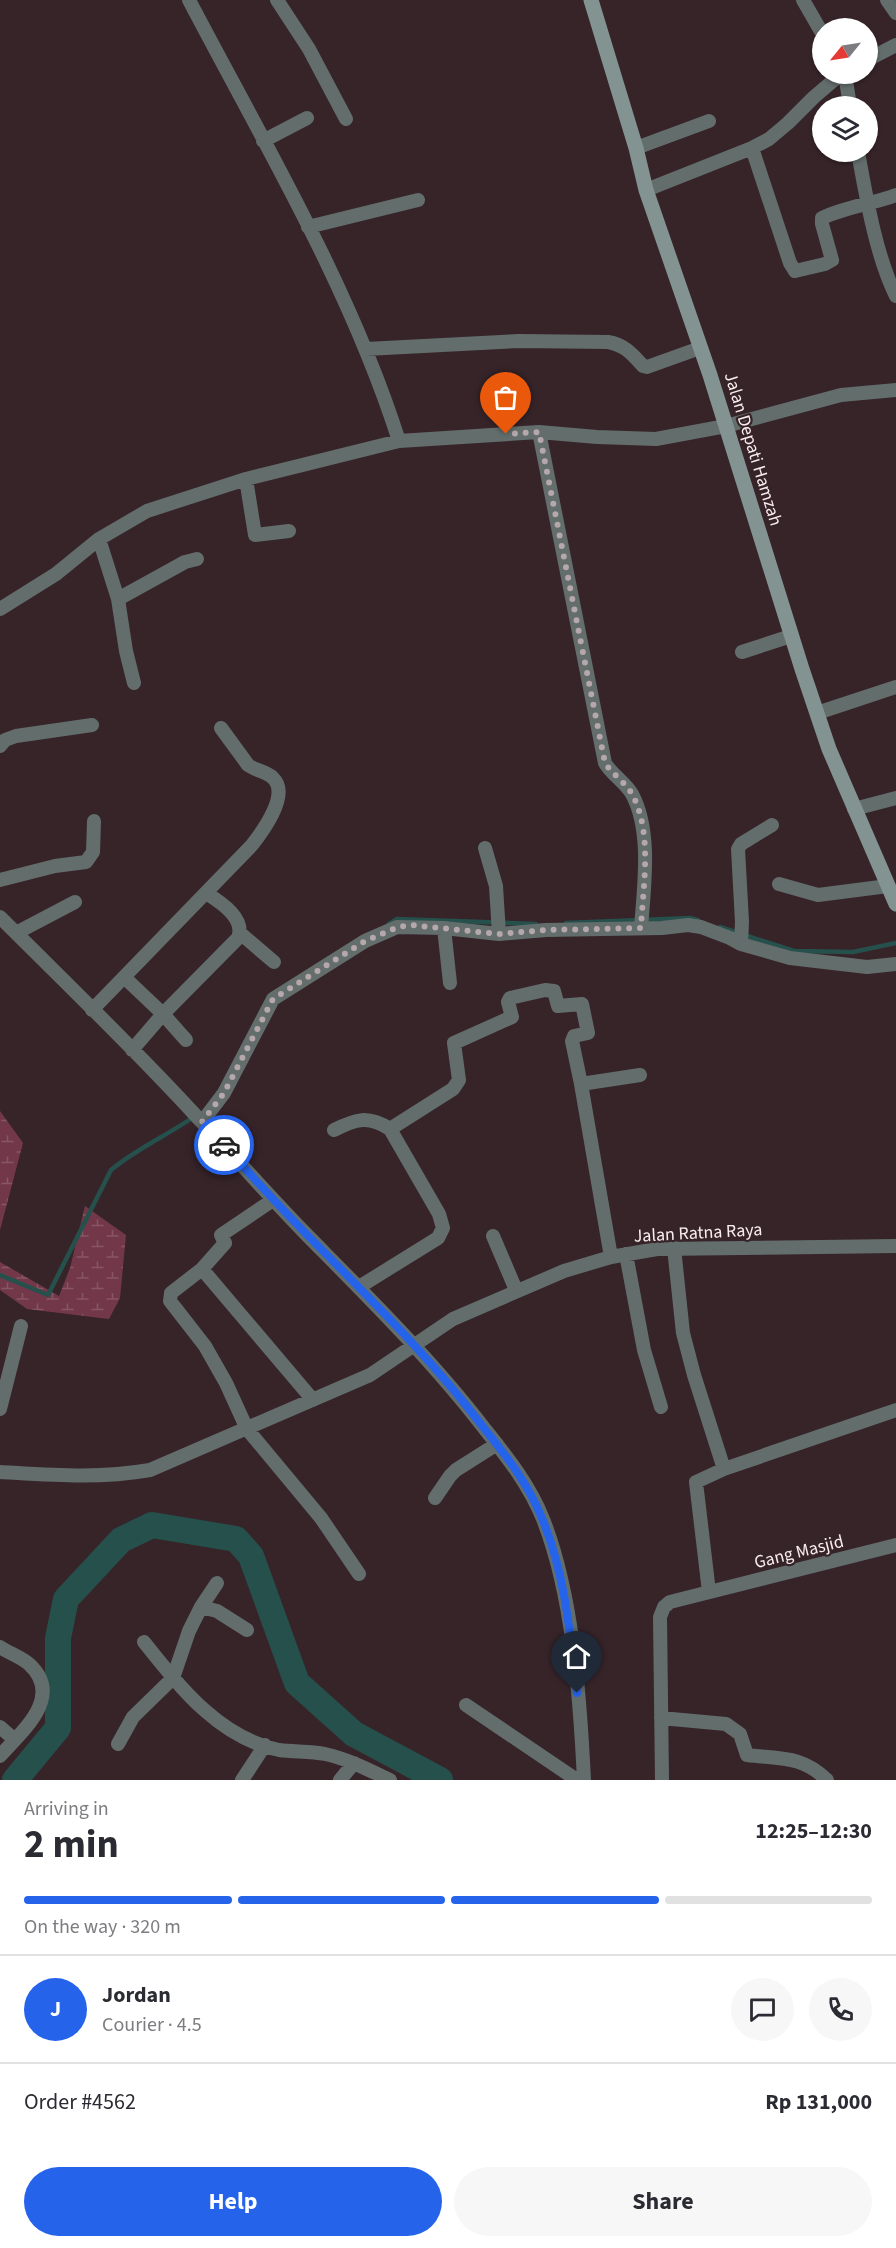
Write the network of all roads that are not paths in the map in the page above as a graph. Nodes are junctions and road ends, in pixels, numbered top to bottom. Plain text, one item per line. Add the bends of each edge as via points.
1 (189, 0) edge
2 (277, 0) edge
3 (591, 0) edge
4 (803, 0) edge
5 (887, 0) edge
6 (896, 13) edge
7 (813, 18) edge
8 (896, 45) edge
9 (878, 54) edge
10 (830, 84) edge
11 (308, 118) dead end
12 (346, 119) dead end
13 (710, 121) dead end
14 (263, 141) junction
15 (636, 148) junction
16 (752, 148) junction
17 (860, 162) edge
18 (646, 190) junction
19 (896, 195) edge
20 (418, 200) dead end
21 (868, 205) junction
22 (308, 227) junction
23 (896, 296) edge
24 (700, 348) junction
25 (366, 349) junction
26 (896, 390) edge
27 (726, 426) junction
28 (539, 432) junction
29 (399, 441) junction
30 (246, 479) junction
31 (289, 531) dead end
32 (99, 538) junction
33 (197, 559) dead end
34 (118, 599) junction
35 (0, 609) edge
36 (791, 636) junction
37 (742, 652) dead end
38 (134, 683) dead end
39 (896, 687) edge
40 (817, 713) junction
41 (93, 725) dead end
42 (220, 728) dead end
43 (0, 746) edge
44 (896, 798) edge
45 (854, 809) junction
46 (94, 821) dead end
47 (772, 825) dead end
48 (485, 848) dead end
49 (0, 880) edge
50 (779, 885) dead end
51 (888, 886) junction
52 (206, 893) junction
53 (75, 902) dead end
54 (896, 904) edge
55 (0, 917) edge
56 (641, 925) junction
57 (444, 928) junction
58 (499, 929) junction
59 (15, 933) junction
60 (240, 933) junction
61 (741, 940) junction
62 (274, 962) dead end
63 (896, 964) edge
64 (124, 977) junction
65 (450, 983) dead end
66 (92, 1010) junction
67 (163, 1014) junction
68 (186, 1040) dead end
69 (132, 1050) junction
70 (640, 1075) dead end
71 (581, 1084) junction
72 (195, 1114) junction
73 (390, 1129) junction
74 (334, 1130) dead end
75 (273, 1200) junction
76 (493, 1236) dead end
77 (896, 1246) edge
78 (674, 1248) junction
79 (626, 1254) junction
80 (611, 1257) junction
81 (202, 1269) junction
82 (359, 1287) junction
83 (516, 1290) junction
84 (21, 1326) dead end
85 (414, 1345) junction
86 (313, 1400) junction
87 (661, 1407) dead end
88 (0, 1409) edge
89 (896, 1410) edge
90 (247, 1429) junction
91 (497, 1444) junction
92 (724, 1468) junction
93 (0, 1472) edge
94 (435, 1498) dead end
95 (896, 1545) edge
96 (359, 1574) dead end
97 (217, 1583) dead end
98 (709, 1592) junction
99 (201, 1607) junction
100 (247, 1630) dead end
101 (144, 1642) dead end
102 (0, 1647) edge
103 (173, 1678) junction
104 (466, 1705) dead end
105 (661, 1718) junction
106 (0, 1727) edge
107 (15, 1740) junction
108 (118, 1744) dead end
109 (265, 1745) junction
110 (0, 1756) edge
111 (354, 1763) junction
112 (242, 1780) edge
113 (340, 1780) edge
114 (390, 1780) edge
115 (577, 1780) edge
116 (584, 1780) edge
117 (662, 1780) edge
118 (827, 1780) edge

1 - 14 street
2 - 12 street via 309,49
3 - 15 main road, Jalan Depati Hamzah
4 - 7 street
5 - 6 street
8 - 9 street
10 - 16 street via 769,140
11 - 14 street
13 - 15 street
14 - 22 street
15 - 18 main road, Jalan Depati Hamzah
16 - 18 street
16 - 21 street via 795,271 832,260 822,218
17 - 21 street
18 - 24 main road, Jalan Depati Hamzah
19 - 21 street
20 - 22 street
21 - 23 street
22 - 25 street
24 - 25 street via 647,367 627,348 608,342 519,341
24 - 27 main road, Jalan Depati Hamzah
25 - 29 street
26 - 27 street via 841,395
27 - 28 street via 642,440
27 - 36 main road, Jalan Depati Hamzah
28 - 29 street
28 - 56 street via 605,763 625,783 641,818 645,841
29 - 30 street
30 - 31 street via 255,535
30 - 32 street via 154,508
32 - 34 street
32 - 35 street via 56,574
33 - 34 street
34 - 38 street
36 - 37 street
36 - 40 main road, Jalan Depati Hamzah
39 - 40 street
40 - 45 main road, Jalan Depati Hamzah
41 - 43 street via 16,736
42 - 52 street via 248,765 275,780 280,795 258,837
44 - 45 street
45 - 51 main road, Jalan Depati Hamzah
46 - 49 street via 93,852 86,862
47 - 61 street via 738,849
48 - 58 street via 495,880
50 - 51 street via 818,895
51 - 54 main road, Jalan Depati Hamzah
52 - 60 street via 228,910 240,926
52 - 64 street
53 - 59 street
55 - 59 street
56 - 58 street
56 - 61 street via 688,925
57 - 58 street
57 - 65 street
57 - 72 street via 411,925 386,930 273,999 224,1093
59 - 66 street
60 - 62 street
60 - 67 street
61 - 63 street via 790,958 867,968
64 - 66 street
64 - 67 street
66 - 69 street
67 - 68 street
67 - 69 street
69 - 72 street
70 - 71 street
71 - 73 street via 572,1041 574,1036 588,1033 582,1004 558,1006 554,991 545,990 510,998 512,1017 454,1043 459,1080 453,1089
71 - 80 street
72 - 75 street
73 - 74 street via 379,1122 353,1120
73 - 82 street via 439,1214 443,1228 438,1238
75 - 81 street via 221,1235 225,1243
75 - 82 street
76 - 83 street
77 - 78 street, Jalan Ratna Raya
78 - 79 street, Jalan Ratna Raya
78 - 92 street via 683,1333
79 - 80 street, Jalan Ratna Raya
79 - 87 street via 644,1350
80 - 83 street, Jalan Ratna Raya via 564,1270
81 - 86 street
81 - 90 street via 171,1293 170,1300 205,1346
82 - 85 street
83 - 85 street, Jalan Ratna Raya via 453,1319
84 - 88 street
85 - 86 street, Jalan Ratna Raya via 370,1375
85 - 91 street
86 - 90 street, Jalan Ratna Raya
89 - 92 street
90 - 93 street, Jalan Ratna Raya via 150,1470 115,1476
90 - 96 street via 321,1518
91 - 94 street via 456,1470
91 - 116 street via 532,1494 559,1564 570,1628
92 - 98 street via 696,1482
95 - 98 street, Gang Masjid
97 - 99 street
98 - 105 street, Gang Masjid via 670,1602 660,1617
99 - 100 street via 217,1611
99 - 103 street
101 - 103 street
102 - 107 street via 29,1664 40,1679 42,1698 37,1715
103 - 108 street via 133,1717
103 - 109 street via 224,1726
104 - 115 street
105 - 117 street, Gang Masjid
105 - 118 street via 726,1725 740,1734 747,1755 793,1759 816,1769
106 - 107 street
107 - 110 street
109 - 111 street via 325,1754
109 - 112 street
111 - 113 street
111 - 114 street

